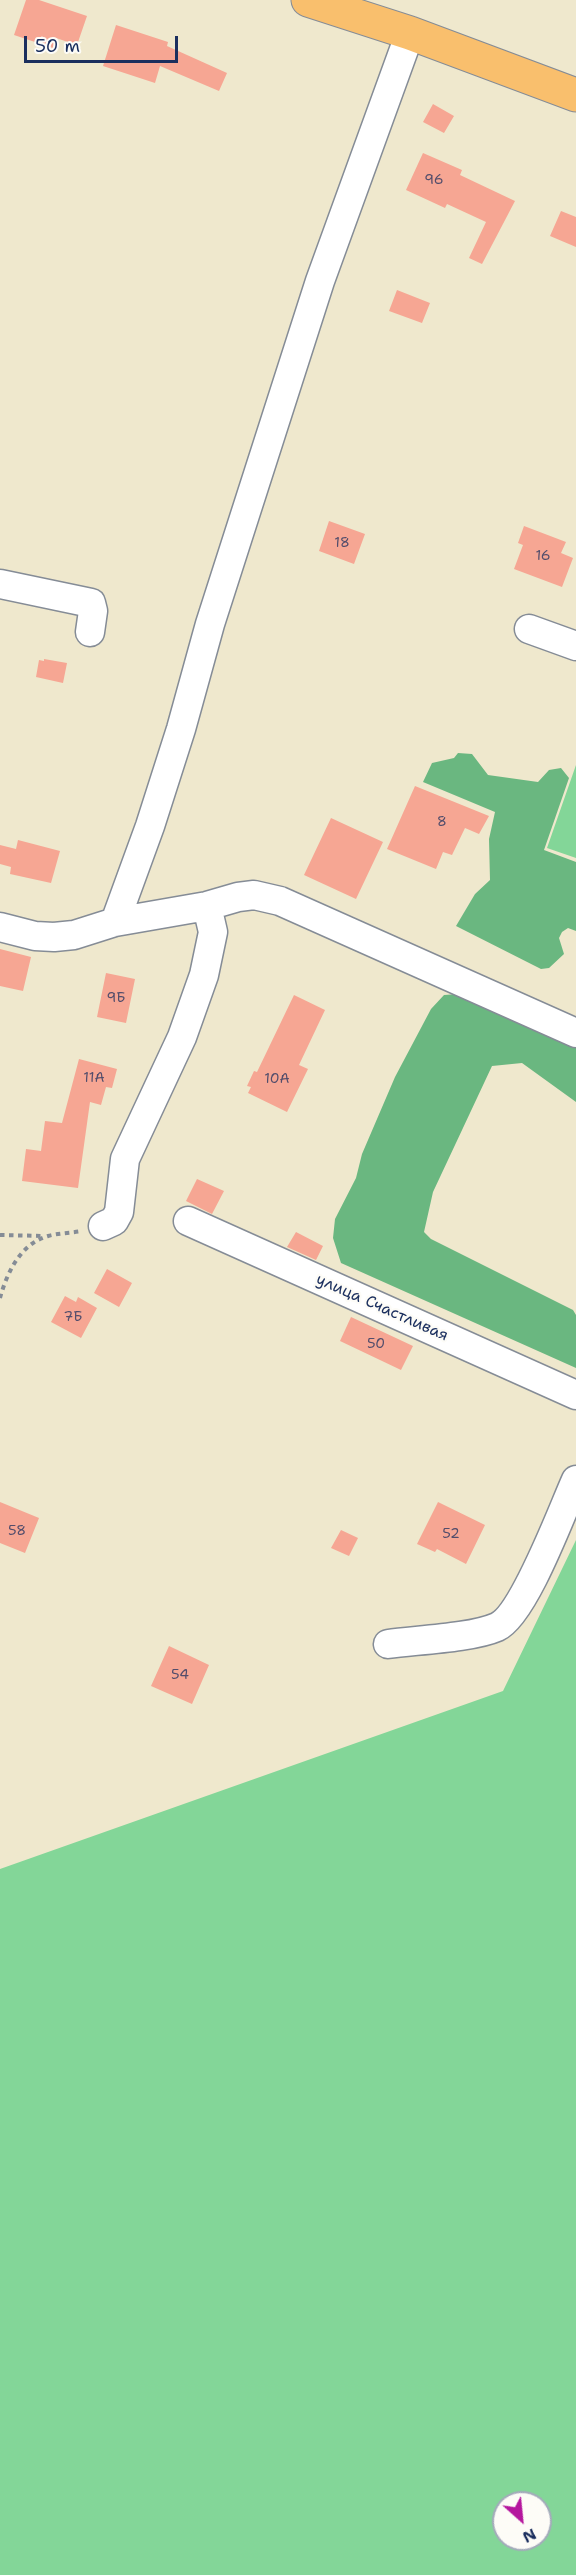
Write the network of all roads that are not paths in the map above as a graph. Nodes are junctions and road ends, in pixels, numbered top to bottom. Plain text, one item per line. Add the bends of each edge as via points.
1 (308, 0) edge
2 (410, 33) junction
3 (576, 95) edge
4 (0, 584) edge
5 (529, 628) dead end
6 (90, 632) dead end
7 (576, 646) edge
8 (207, 906) junction
9 (115, 922) junction
10 (0, 927) edge
11 (576, 1033) edge
12 (188, 1221) dead end
13 (103, 1226) road end
14 (576, 1395) edge
15 (576, 1480) edge
16 (388, 1644) dead end

1 - 2 main road
2 - 3 main road
2 - 9 lane via 320,281 150,826
4 - 6 lane via 91,603
5 - 7 lane
8 - 9 lane
8 - 11 lane via 246,896 280,901
8 - 13 lane via 213,933 204,975 182,1037 127,1153 119,1212 114,1221
9 - 10 lane via 54,937
12 - 14 lane, улица Счастливая
15 - 16 lane via 522,1599 506,1621 476,1633

